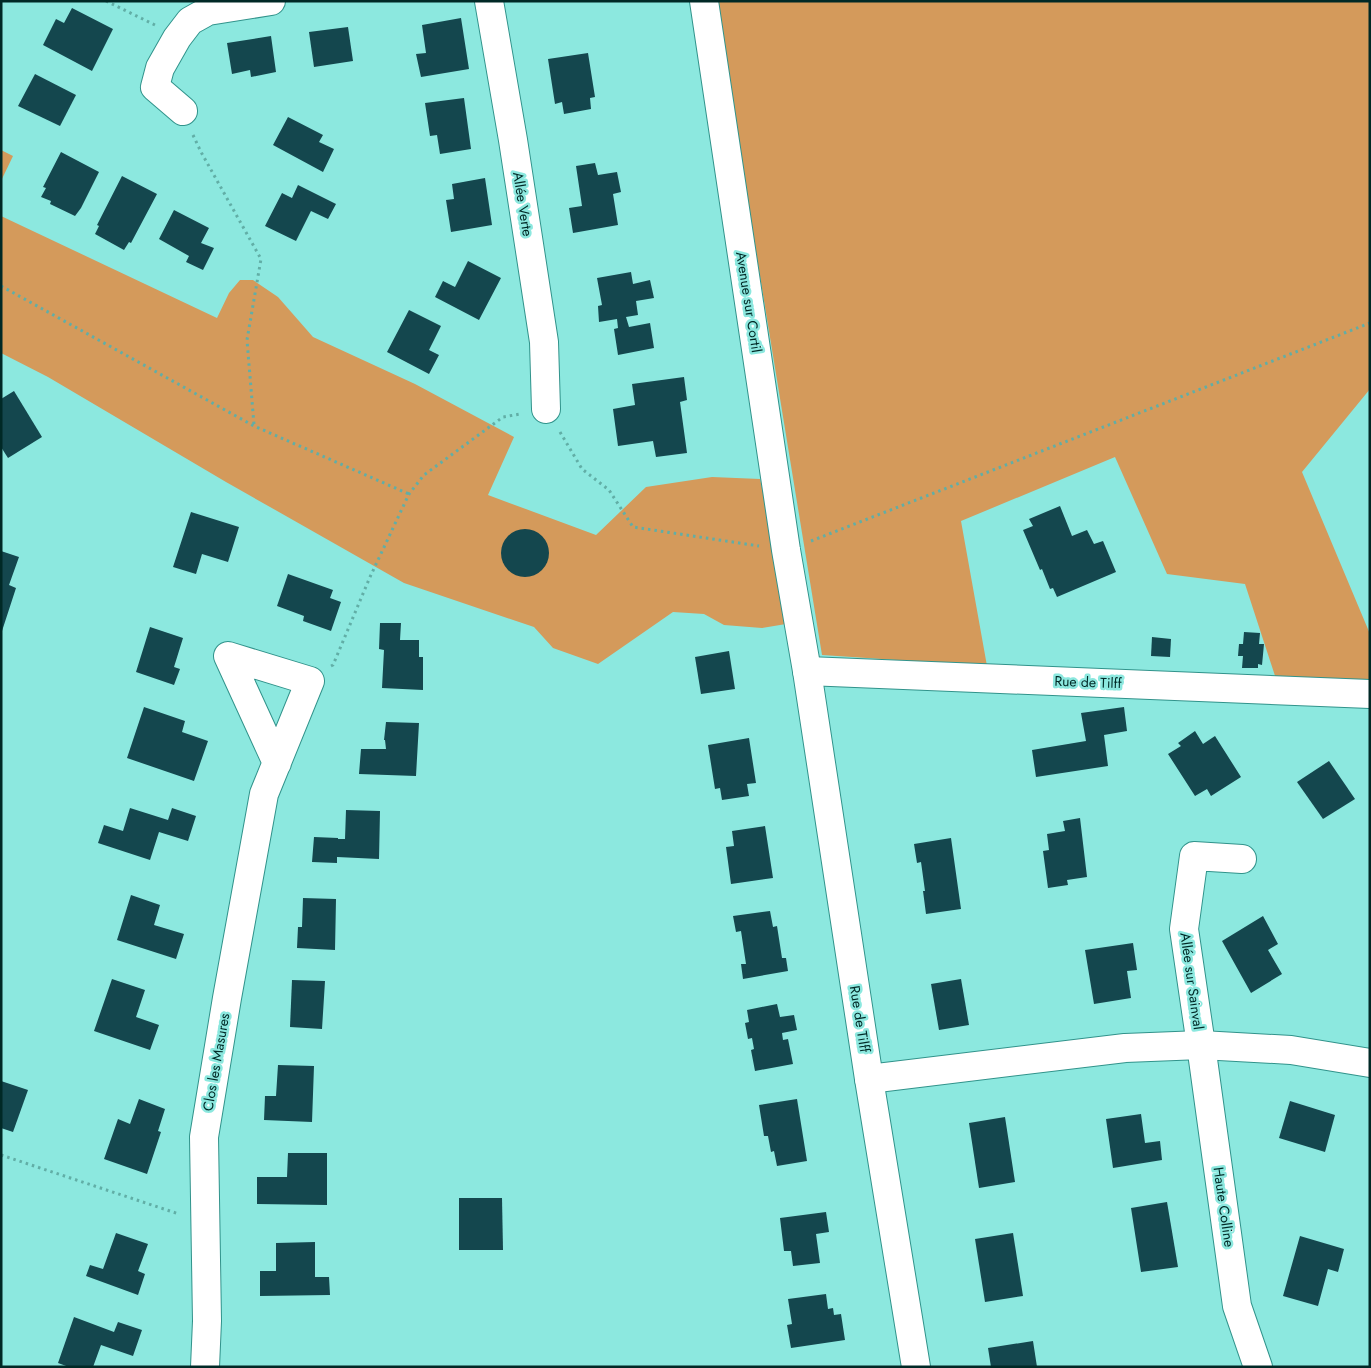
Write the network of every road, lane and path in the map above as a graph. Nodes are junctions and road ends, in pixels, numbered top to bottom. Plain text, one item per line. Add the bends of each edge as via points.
1 (106, 1) edge
2 (271, 1) edge
3 (489, 1) edge
4 (704, 1) edge
5 (177, 38) junction
6 (183, 111) joint
7 (1, 286) edge
8 (1370, 323) edge
9 (546, 409) junction
10 (254, 426) junction
11 (409, 494) junction
12 (786, 550) junction
13 (795, 603) joint
14 (807, 670) junction
15 (310, 681) junction
16 (1370, 694) edge
17 (277, 763) junction
18 (1242, 859) dead end
19 (1202, 1045) junction
20 (1370, 1063) edge
21 (869, 1079) junction
22 (1, 1155) edge
23 (205, 1223) junction
24 (205, 1367) edge
25 (916, 1367) edge
26 (1258, 1367) edge

1 - 5 path
2 - 5 street via 208,11 190,21
3 - 9 street, Allée Verte via 544,342
4 - 12 street, Avenue sur Cortil
5 - 6 street via 160,68 155,87
6 - 10 path via 201,152 261,259 247,340
7 - 10 path
8 - 12 path
9 - 11 path via 503,417 424,475
9 - 12 path via 582,469 609,490 633,527
10 - 11 path
11 - 15 path via 333,665
12 - 13 street, Avenue sur Cortil
13 - 14 street, Rue de Tilff
14 - 16 street, Rue de Tilff
14 - 21 street, Rue de Tilff
15 - 17 street, Clos les Masures
15 - 17 street via 228,656
17 - 23 street, Clos les Masures via 264,794 207,1113 204,1137
18 - 19 street, Allée sur Sainval via 1194,856 1184,929
19 - 20 street, Allée sur Sainval via 1291,1050
19 - 21 street via 1125,1048
19 - 26 street, Haute Colline via 1237,1306
21 - 25 street, Rue de Tilff
22 - 23 path
23 - 24 street, Clos les Masures

